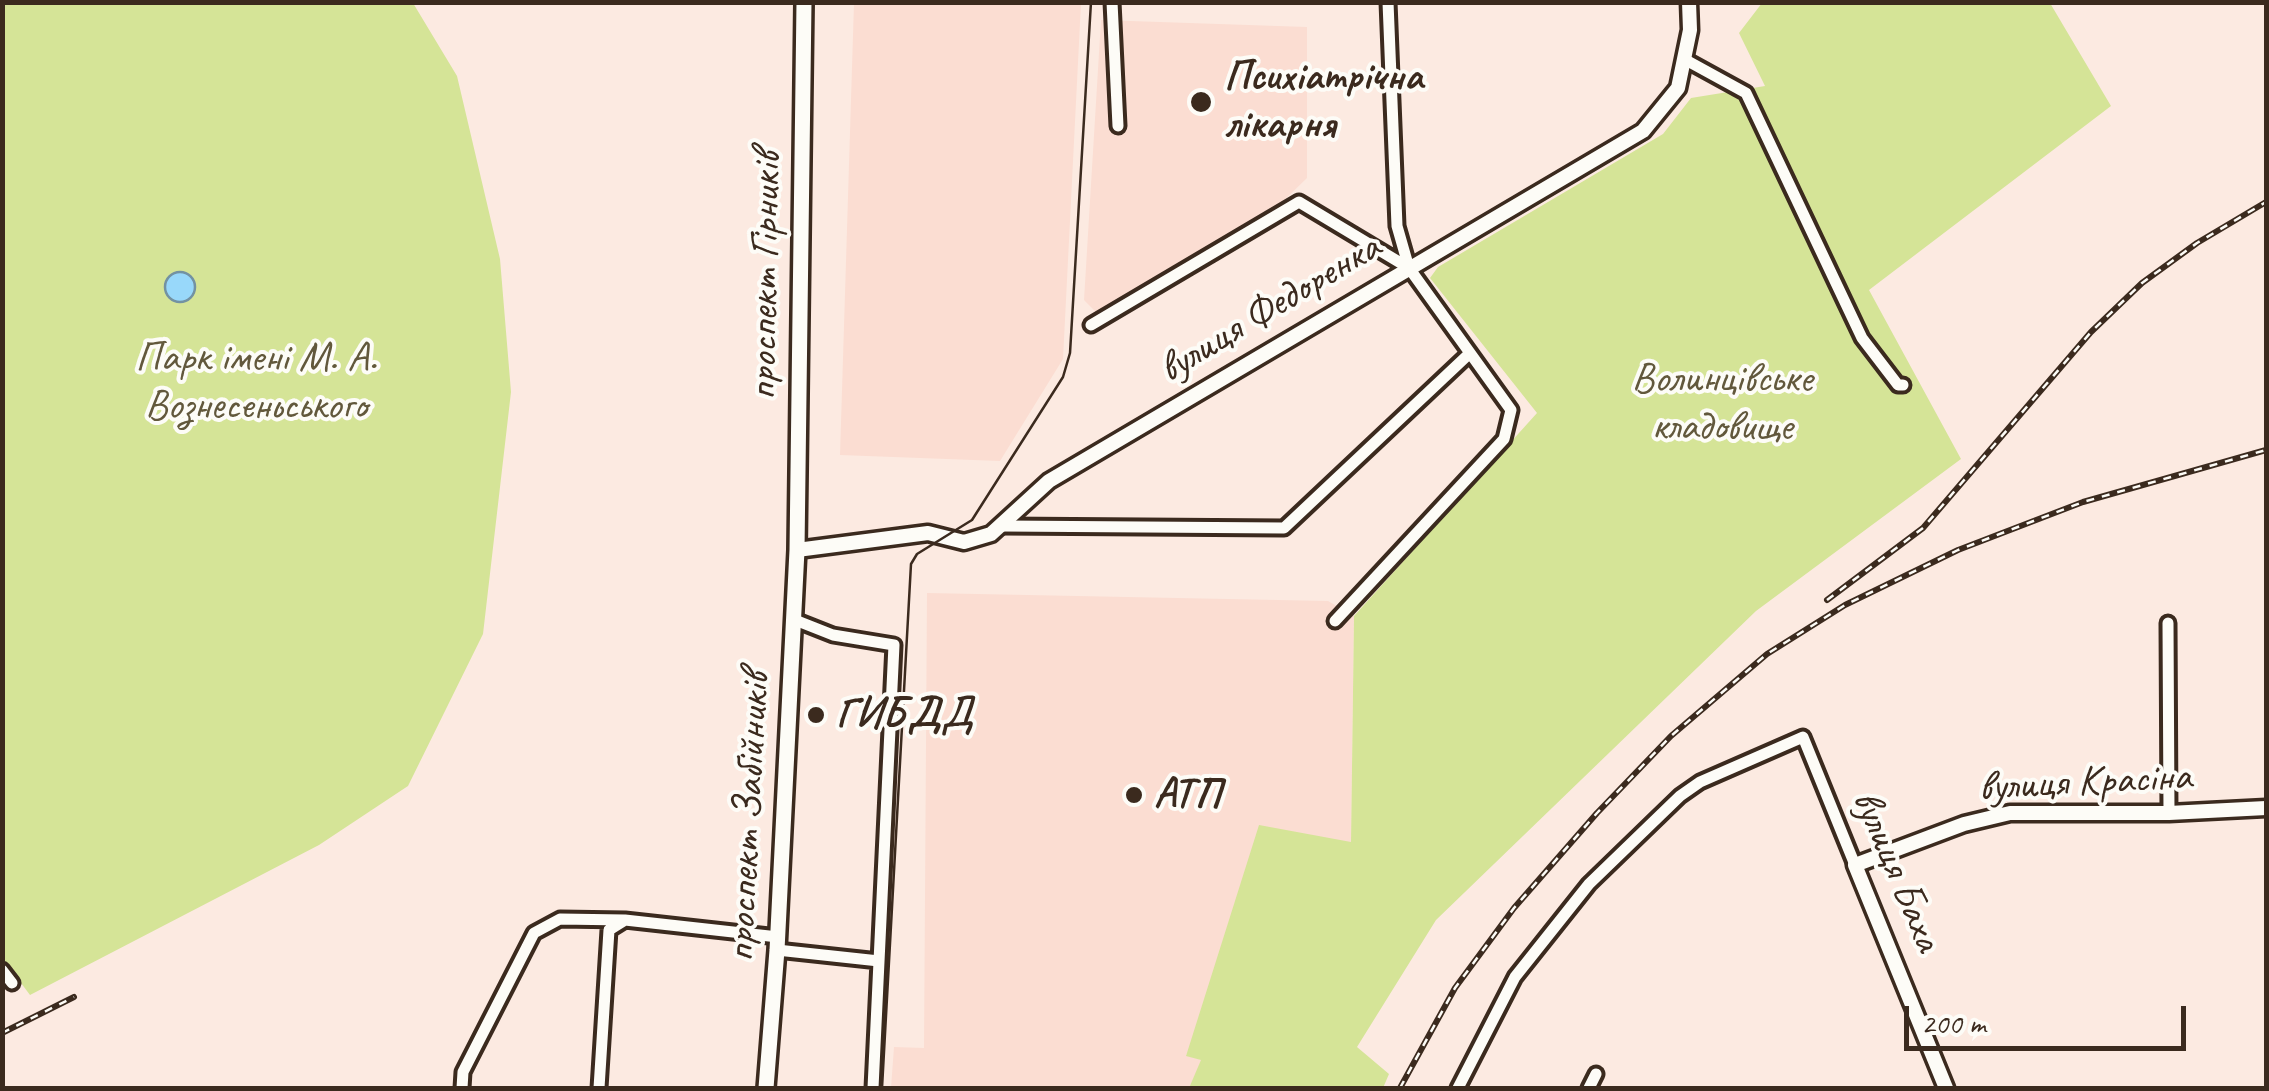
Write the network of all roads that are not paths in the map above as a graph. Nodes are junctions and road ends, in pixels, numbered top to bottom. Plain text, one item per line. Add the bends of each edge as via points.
1 (804, 2) edge
2 (1112, 2) edge
3 (1388, 2) edge
4 (1689, 2) edge
5 (1684, 59) junction
6 (1118, 126) dead end
7 (1409, 268) junction
8 (1090, 325) dead end
9 (1470, 353) junction
10 (1903, 384) dead end
11 (1002, 526) junction
12 (798, 550) junction
13 (795, 620) junction
14 (1335, 621) dead end
15 (2168, 623) dead end
16 (2266, 808) edge
17 (2170, 813) junction
18 (1856, 865) junction
19 (625, 920) junction
20 (777, 943) junction
21 (880, 962) junction
22 (2, 970) edge
23 (12, 983) dead end
24 (1596, 1074) dead end
25 (462, 1088) edge
26 (599, 1088) edge
27 (766, 1088) edge
28 (873, 1088) edge
29 (1458, 1088) edge
30 (1589, 1088) edge
31 (1946, 1088) edge

1 - 12 main road, проспект Гірників
2 - 6 street
3 - 7 street via 1396,226
4 - 5 street, вулиця Федоренка
5 - 7 street, вулиця Федоренка via 1678,88 1644,132
5 - 10 street via 1746,92 1862,338
7 - 8 street via 1299,202
7 - 9 street
7 - 11 street, вулиця Федоренка via 1050,480
9 - 11 street via 1284,528
9 - 14 street via 1511,410 1504,440
11 - 12 street, вулиця Федоренка via 964,542 928,533
12 - 13 main road, проспект Забійників
13 - 20 main road, проспект Забійників
13 - 21 street via 833,635 894,644
15 - 17 street
16 - 17 street, вулиця Красіна
17 - 18 street, вулиця Красіна via 1988,817
18 - 29 street, вулиця Баха via 1803,736 1725,769 1680,796 1589,884 1516,976
18 - 31 street, вулиця Баха
19 - 20 street
19 - 25 street via 560,919 534,933
19 - 26 street via 609,930
20 - 21 street
20 - 27 main road, проспект Забійників
21 - 28 street
22 - 23 street
24 - 30 street

